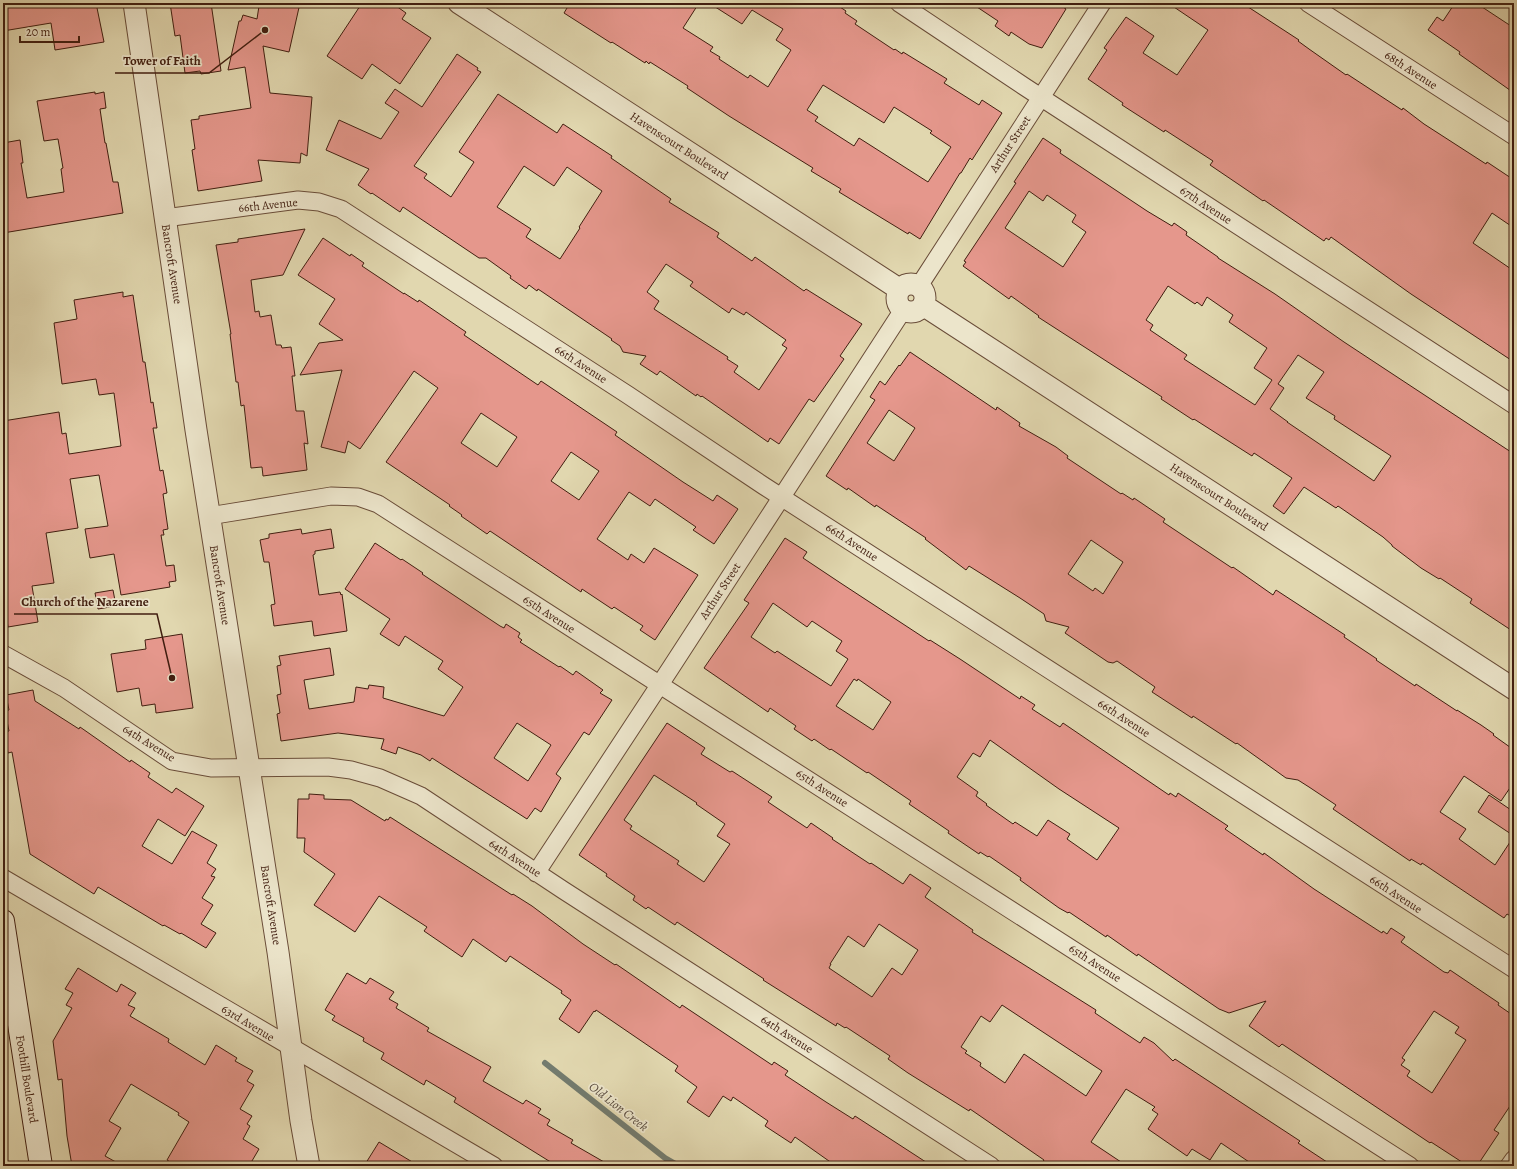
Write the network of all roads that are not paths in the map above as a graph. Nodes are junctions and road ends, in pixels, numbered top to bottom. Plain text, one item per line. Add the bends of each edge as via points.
1 (134, 3) edge
2 (459, 3) edge
3 (899, 3) edge
4 (1102, 3) edge
5 (1308, 3) edge
6 (1040, 97) junction
7 (1514, 136) edge
8 (166, 218) junction
9 (914, 293) junction
10 (903, 310) joint
11 (1514, 405) edge
12 (781, 496) junction
13 (209, 516) junction
14 (3, 654) edge
15 (660, 685) junction
16 (1514, 688) edge
17 (250, 768) junction
18 (536, 873) junction
19 (3, 878) edge
20 (3, 921) edge
21 (1514, 969) edge
22 (291, 1048) junction
23 (1514, 1158) edge
24 (41, 1166) edge
25 (309, 1166) edge
26 (494, 1166) edge
27 (991, 1166) edge
28 (1410, 1166) edge
29 (1509, 1166) edge

1 - 8 street, Bancroft Avenue
2 - 9 street, Havenscourt Boulevard
3 - 6 street, 67th Avenue
4 - 6 street, Arthur Street
5 - 7 street, 68th Avenue
6 - 9 street, Arthur Street
6 - 11 street, 67th Avenue
8 - 12 street, 66th Avenue via 298,200 319,202 341,209
8 - 13 street, Bancroft Avenue
9 - 10 street via 897,295 897,301
9 - 16 street, Havenscourt Boulevard
10 - 12 street, Arthur Street
12 - 15 street, Arthur Street
12 - 21 street, 66th Avenue
13 - 15 street, 65th Avenue via 331,496 358,497 378,504
13 - 17 street, Bancroft Avenue
14 - 17 street, 64th Avenue via 64,688 172,761 210,768
15 - 18 street, Arthur Street
15 - 28 street, 65th Avenue
17 - 18 street, 64th Avenue via 328,767 380,778 421,796
17 - 22 street, Bancroft Avenue
18 - 27 street, 64th Avenue
19 - 22 street, 63rd Avenue
20 - 24 main road, Foothill Boulevard
22 - 25 street, Bancroft Avenue
22 - 26 street, 63rd Avenue
23 - 29 street

